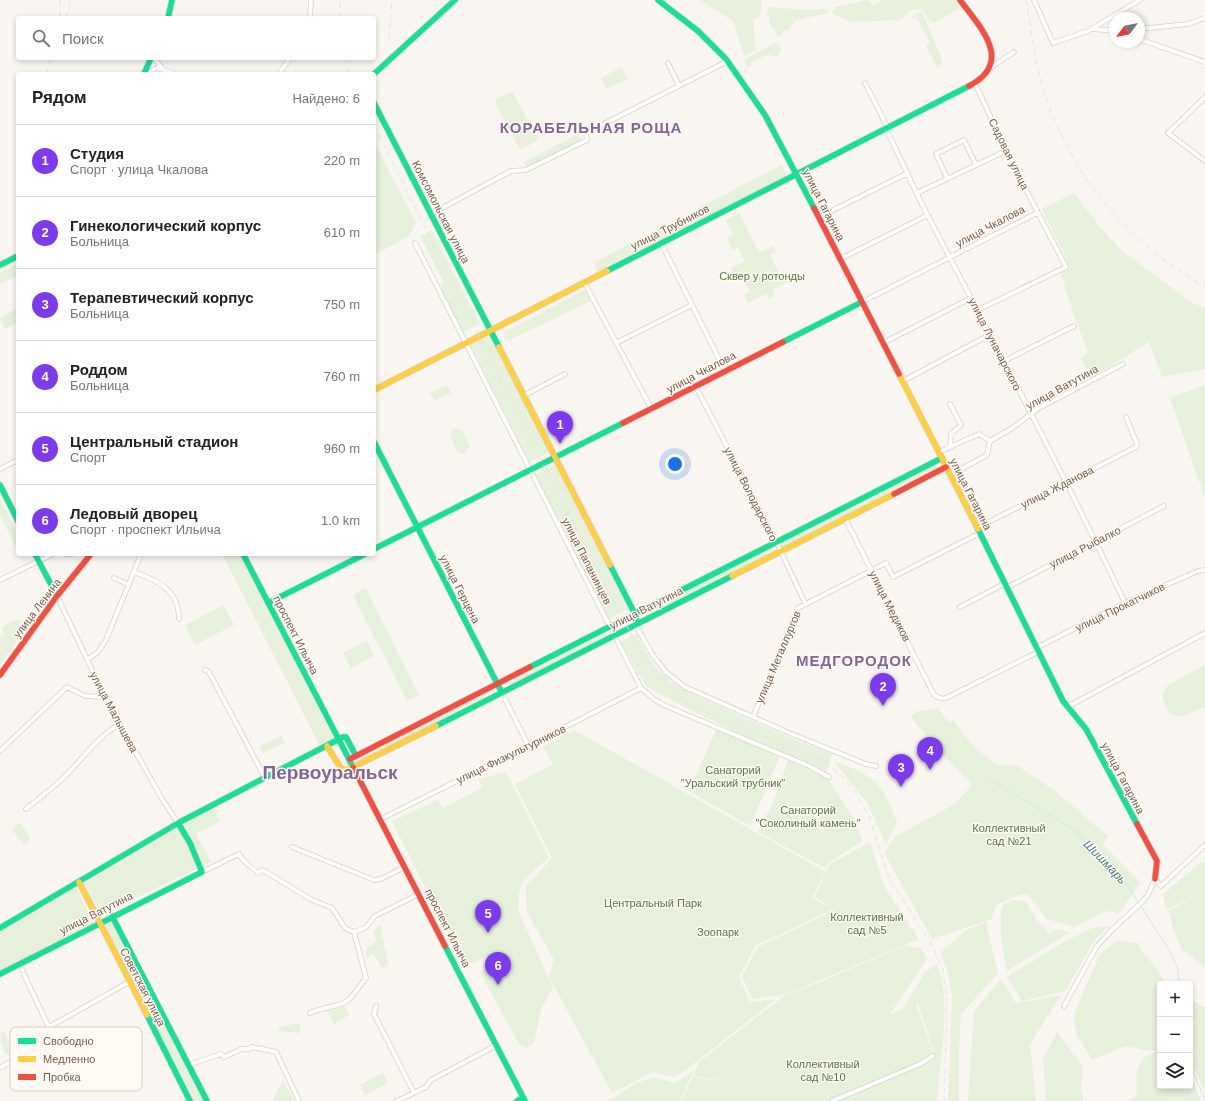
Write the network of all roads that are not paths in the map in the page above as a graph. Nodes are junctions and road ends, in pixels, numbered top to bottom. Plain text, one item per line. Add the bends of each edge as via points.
1 (172, 0) edge
2 (311, 0) edge
3 (455, 0) edge
4 (658, 0) edge
5 (960, 0) edge
6 (1034, 0) edge
7 (1137, 1) edge
8 (168, 16) edge
9 (310, 16) edge
10 (1205, 18) edge
11 (1199, 20) junction
12 (1205, 23) edge
13 (1145, 28) edge
14 (1092, 29) junction
15 (1109, 30) edge
16 (1145, 41) edge
17 (1014, 52) dead end
18 (150, 60) edge
19 (155, 60) edge
20 (289, 60) edge
21 (728, 61) junction
22 (1205, 62) edge
23 (668, 63) dead end
24 (990, 68) junction
25 (162, 69) junction
26 (145, 72) edge
27 (148, 72) edge
28 (170, 72) edge
29 (280, 72) edge
30 (376, 72) edge
31 (865, 83) dead end
32 (975, 83) junction
33 (679, 86) junction
34 (1205, 97) edge
35 (376, 107) edge
36 (887, 128) junction
37 (1006, 151) junction
38 (1205, 161) edge
39 (976, 165) junction
40 (908, 173) junction
41 (797, 174) junction
42 (947, 178) junction
43 (917, 193) junction
44 (1037, 213) junction
45 (431, 214) junction
46 (928, 215) junction
47 (819, 218) junction
48 (415, 243) dead end
49 (661, 243) junction
50 (16, 257) edge
51 (951, 258) junction
52 (840, 259) junction
53 (0, 265) edge
54 (584, 282) junction
55 (972, 298) junction
56 (862, 302) junction
57 (692, 304) junction
58 (978, 310) junction
59 (1074, 326) dead end
60 (489, 330) junction
61 (991, 334) junction
62 (465, 342) junction
63 (616, 342) junction
64 (883, 343) junction
65 (1004, 361) junction
66 (1123, 364) dead end
67 (725, 370) junction
68 (565, 374) dead end
69 (903, 381) junction
70 (696, 387) junction
71 (376, 389) edge
72 (523, 396) junction
73 (950, 404) dead end
74 (652, 410) junction
75 (1031, 414) junction
76 (1126, 417) dead end
77 (990, 441) junction
78 (376, 446) edge
79 (950, 447) junction
80 (939, 452) junction
81 (555, 457) junction
82 (942, 458) junction
83 (16, 461) edge
84 (946, 467) junction
85 (0, 469) edge
86 (530, 469) junction
87 (950, 475) junction
88 (1066, 484) junction
89 (0, 485) edge
90 (1164, 506) dead end
91 (16, 517) edge
92 (845, 518) junction
93 (417, 527) junction
94 (979, 530) junction
95 (1096, 541) junction
96 (776, 543) junction
97 (376, 548) edge
98 (780, 551) junction
99 (36, 556) edge
100 (49, 556) edge
101 (87, 556) edge
102 (140, 556) edge
103 (244, 556) edge
104 (360, 556) edge
105 (39, 561) junction
106 (1205, 570) edge
107 (872, 571) junction
108 (134, 572) junction
109 (114, 578) dead end
110 (0, 580) edge
111 (129, 585) junction
112 (1005, 586) junction
113 (57, 596) junction
114 (268, 603) junction
115 (805, 603) junction
116 (1125, 603) junction
117 (960, 607) dead end
118 (635, 614) junction
119 (179, 619) dead end
120 (636, 624) junction
121 (610, 627) junction
122 (1205, 632) edge
123 (614, 636) junction
124 (1037, 650) junction
125 (87, 660) junction
126 (205, 670) dead end
127 (0, 675) edge
128 (497, 684) junction
129 (641, 688) junction
130 (502, 693) junction
131 (934, 695) joint
132 (105, 697) junction
133 (1067, 707) junction
134 (753, 716) junction
135 (120, 724) junction
136 (338, 739) junction
137 (528, 745) junction
138 (327, 746) junction
139 (0, 751) edge
140 (356, 756) junction
141 (350, 759) junction
142 (876, 766) dead end
143 (354, 767) junction
144 (265, 778) junction
145 (829, 778) dead end
146 (26, 809) dead end
147 (381, 819) junction
148 (178, 823) junction
149 (1205, 845) edge
150 (292, 847) dead end
151 (405, 867) junction
152 (202, 872) junction
153 (1155, 878) junction
154 (79, 882) junction
155 (420, 894) junction
156 (112, 916) junction
157 (99, 923) junction
158 (0, 928) edge
159 (354, 932) junction
160 (19, 964) junction
161 (0, 974) edge
162 (129, 982) junction
163 (376, 1006) dead end
164 (1064, 1006) dead end
165 (310, 1014) dead end
166 (49, 1027) joint
167 (497, 1046) junction
168 (933, 1056) dead end
169 (10, 1062) edge
170 (188, 1065) junction
171 (0, 1068) edge
172 (414, 1093) junction
173 (524, 1099) edge
174 (190, 1101) edge
175 (207, 1101) edge
176 (299, 1101) edge
177 (397, 1101) edge
178 (516, 1101) edge
179 (832, 1101) edge

1 - 8 street
2 - 9 street
3 - 30 street
4 - 21 street, улица Гагарина via 698,31
5 - 24 street via 990,42 993,52
6 - 14 street via 1053,43
7 - 14 street
10 - 11 street
11 - 12 street
11 - 13 street via 1188,24
14 - 15 street
16 - 22 street
17 - 24 street
18 - 26 street
19 - 25 street
20 - 29 street
21 - 33 street
21 - 41 street, улица Гагарина via 765,115
23 - 33 street
24 - 32 street, улица Трубников
25 - 27 street
25 - 28 street
31 - 36 street, улица Луначарского
32 - 36 street, улица Трубников
32 - 37 street, Садовая улица
33 - 45 street via 586,133 587,140 526,170 511,171
34 - 38 street via 1168,132
35 - 45 street, Комсомольская улица
36 - 40 street, улица Луначарского
36 - 41 street, улица Трубников
37 - 39 street
37 - 44 street, Садовая улица
39 - 42 street
39 - 42 street via 964,140 936,154
40 - 43 street, улица Луначарского
40 - 47 street
41 - 47 street, улица Гагарина
41 - 49 street, улица Трубников
42 - 43 street
43 - 46 street, улица Луначарского
44 - 51 street, улица Чкалова
44 - 58 street, Садовая улица via 1066,267
45 - 60 street, Комсомольская улица
46 - 51 street, улица Луначарского
46 - 52 street
47 - 52 street, улица Гагарина
48 - 62 street, улица Папанинцев
49 - 54 street, улица Трубников
49 - 57 street
50 - 53 street
51 - 55 street, улица Луначарского
51 - 56 street, улица Чкалова
52 - 56 street, улица Гагарина
54 - 60 street, улица Трубников
54 - 63 street
55 - 58 street, улица Луначарского
55 - 64 street
56 - 64 street, улица Гагарина
56 - 67 street, улица Чкалова
57 - 63 street
57 - 67 street
58 - 61 street, улица Луначарского
59 - 65 street
60 - 62 street, улица Трубников
60 - 72 street, улица Папанинцев
61 - 65 street, улица Луначарского
61 - 69 street
62 - 71 street, улица Трубников
62 - 86 street, улица Папанинцев
63 - 74 street
64 - 69 street, улица Гагарина
65 - 75 street, улица Луначарского
66 - 75 street, улица Ватутина
67 - 70 street, улица Чкалова
68 - 72 street
69 - 80 street, улица Гагарина
70 - 74 street, улица Чкалова
70 - 96 street, улица Володарского
72 - 81 street, улица Папанинцев
73 - 79 street via 961,425 951,434
74 - 81 street, улица Чкалова
75 - 77 street, улица Ватутина via 1022,423
75 - 88 street, улица Луначарского
76 - 88 street, улица Жданова via 1137,446
77 - 79 street via 979,434
77 - 87 street via 987,455
78 - 93 street, улица Герцена
79 - 80 street
80 - 82 street, улица Гагарина
81 - 86 street, улица Чкалова
81 - 118 street, улица Папанинцев
82 - 84 street, улица Гагарина
82 - 96 street, улица Ватутина
83 - 85 street
84 - 87 street, улица Гагарина
84 - 92 street, улица Ватутина
86 - 93 street, улица Чкалова
86 - 121 street, улица Папанинцев
87 - 94 street, улица Гагарина
88 - 94 street, улица Жданова
88 - 95 street, улица Луначарского
89 - 91 street
90 - 95 street, улица Рыбалко
92 - 98 street, улица Ватутина
92 - 107 street, улица Медиков
93 - 97 street, улица Чкалова
93 - 128 street, улица Герцена
94 - 107 street, улица Жданова via 893,577 886,563
94 - 112 street, улица Гагарина
95 - 112 street, улица Рыбалко
95 - 116 street, улица Луначарского
96 - 98 street, улица Володарского
96 - 118 street, улица Ватутина
98 - 115 street, улица Володарского
98 - 120 street, улица Ватутина
99 - 105 street
100 - 105 street
101 - 113 street, улица Ленина
102 - 108 street
103 - 114 street, проспект Ильича
104 - 114 street
105 - 110 street
105 - 113 street
106 - 116 street, улица Прокатчиков
107 - 115 street, улица Металлургов
107 - 131 street, улица Медиков
108 - 111 street
108 - 119 street via 161,583 179,611
109 - 111 street
111 - 125 street via 106,640 98,652
112 - 117 street, улица Рыбалко
112 - 124 street, улица Гагарина
113 - 125 street, улица Малышева
113 - 127 street, улица Ленина
114 - 136 street, проспект Ильича
115 - 134 street, улица Металлургов via 798,608
116 - 124 street, улица Прокатчиков
118 - 120 street, улица Папанинцев
118 - 121 street, улица Ватутина
120 - 123 street, улица Ватутина
120 - 134 street, улица Папанинцев via 652,654 670,676 685,687
121 - 123 street, улица Папанинцев
121 - 128 street, улица Ватутина
122 - 133 street
123 - 129 street, улица Папанинцев
123 - 130 street, улица Ватутина
124 - 131 street, улица Прокатчиков via 948,697 943,699
124 - 133 street, улица Гагарина
125 - 132 street, улица Малышева
126 - 144 street via 209,672
128 - 130 street, улица Герцена
128 - 140 street, улица Ватутина
129 - 137 street, улица Физкультурников
129 - 145 street, улица Папанинцев via 666,706 808,766
130 - 137 street, улица Герцена
130 - 143 street, улица Ватутина
132 - 135 street, улица Малышева
132 - 139 street via 85,696 67,687
133 - 153 street, улица Гагарина via 1086,729 1157,861
134 - 142 street, улица Папанинцев via 787,732
135 - 146 street via 77,762 60,781
135 - 148 street, улица Малышева
136 - 138 street
136 - 140 street via 346,737
136 - 141 street, проспект Ильича
137 - 147 street, улица Физкультурников
138 - 143 street via 342,770
138 - 144 street
140 - 141 street, улица Ватутина
140 - 143 street
141 - 143 street, проспект Ильича
143 - 147 street, проспект Ильича
144 - 148 street
147 - 151 street, проспект Ильича
148 - 152 street
148 - 154 street
149 - 153 street via 1161,886
150 - 151 street via 374,880
151 - 155 street, проспект Ильича
152 - 156 street, улица Ватутина
152 - 159 street, улица Ватутина via 240,854 242,860 258,873 263,870 312,900 332,908 345,928
153 - 164 street, улица Гагарина via 1148,895 1097,946
154 - 157 street, Советская улица
154 - 158 street
155 - 159 street via 375,916 365,928
155 - 167 street, проспект Ильича
156 - 157 street, улица Ватутина
156 - 170 street, Советская улица
157 - 160 street, улица Ватутина
157 - 162 street, Советская улица
159 - 165 street via 366,978 347,1001 318,1008
160 - 161 street, улица Ватутина
160 - 166 street
162 - 166 street
162 - 174 street, Советская улица
163 - 172 street via 374,1014
167 - 172 street via 431,1080 426,1087
167 - 173 street, проспект Ильича
168 - 179 street via 920,1064
169 - 171 street
170 - 175 street, Советская улица
170 - 176 street via 221,1054 224,1057 252,1047 276,1052
172 - 177 street
173 - 178 street, проспект Ильича

